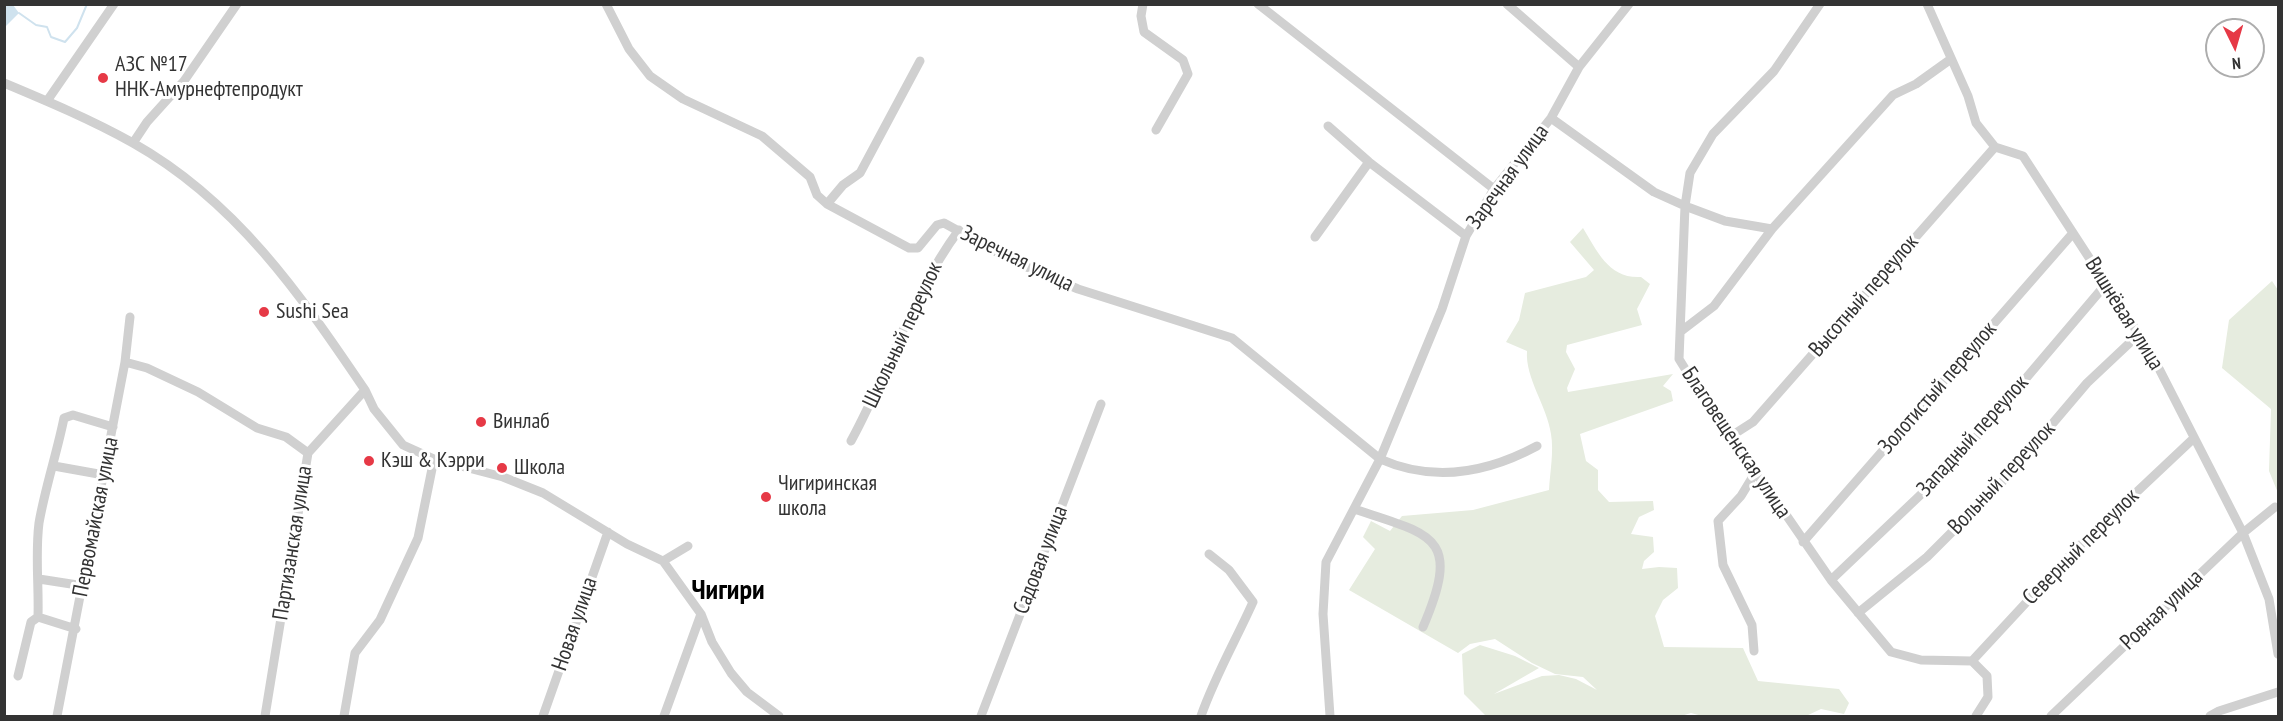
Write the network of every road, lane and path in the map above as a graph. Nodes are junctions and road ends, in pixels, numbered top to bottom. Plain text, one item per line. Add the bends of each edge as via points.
1 (114, 4) edge
2 (237, 4) edge
3 (606, 4) edge
4 (1143, 4) edge
5 (1257, 4) edge
6 (1507, 4) edge
7 (1629, 4) edge
8 (1820, 4) edge
9 (1927, 4) edge
10 (1951, 59) junction
11 (921, 61) dead end
12 (1579, 67) junction
13 (4, 83) edge
14 (47, 101) junction
15 (1551, 118) junction
16 (1328, 126) dead end
17 (1156, 130) dead end
18 (133, 143) junction
19 (1995, 147) junction
20 (1369, 162) junction
21 (1494, 189) junction
22 (827, 204) junction
23 (1686, 206) junction
24 (1772, 229) junction
25 (958, 230) junction
26 (2073, 233) junction
27 (1466, 236) junction
28 (1315, 237) dead end
29 (2106, 284) junction
30 (130, 317) dead end
31 (1680, 332) junction
32 (2138, 335) junction
33 (125, 362) junction
34 (365, 390) junction
35 (1101, 404) dead end
36 (113, 427) junction
37 (1728, 438) junction
38 (2194, 438) junction
39 (851, 441) dead end
40 (1537, 446) dead end
41 (308, 453) junction
42 (434, 459) junction
43 (1380, 459) junction
44 (54, 466) junction
45 (1755, 473) junction
46 (104, 475) junction
47 (2275, 507) dead end
48 (1354, 509) junction
49 (608, 532) junction
50 (2243, 533) junction
51 (1803, 542) junction
52 (688, 546) dead end
53 (1209, 554) dead end
54 (663, 561) junction
55 (39, 579) junction
56 (1831, 580) junction
57 (84, 586) junction
58 (1858, 613) junction
59 (701, 614) junction
60 (38, 617) junction
61 (1423, 627) dead end
62 (76, 629) junction
63 (1754, 651) dead end
64 (2278, 654) edge
65 (1972, 661) junction
66 (18, 676) dead end
67 (2278, 692) edge
68 (766, 713) edge
69 (57, 717) edge
70 (265, 717) edge
71 (344, 717) edge
72 (543, 717) edge
73 (664, 717) edge
74 (778, 717) edge
75 (981, 717) edge
76 (1201, 717) edge
77 (1330, 717) edge
78 (1977, 717) edge
79 (2051, 717) edge
80 (2210, 717) edge

1 - 14 street
2 - 18 street via 184,81
3 - 22 street, Заречная улица via 629,49 650,76 683,99 762,136 810,177 817,195
4 - 17 street via 1144,32 1183,60 1188,74
5 - 21 street
6 - 12 street
7 - 12 street, Заречная улица
8 - 23 street, Благовещенская улица via 1774,71 1713,134 1690,173
9 - 10 street
10 - 19 street via 1976,123
10 - 24 street via 1893,95
11 - 22 street via 860,173
12 - 15 street, Заречная улица
13 - 14 street
14 - 18 street
15 - 21 street, Заречная улица
15 - 23 street via 1654,192
16 - 20 street
18 - 34 street via 208,196 257,243 288,279
19 - 26 street, Вишнёвая улица via 2024,156
19 - 37 street, Высотный переулок via 1753,422
20 - 27 street
20 - 28 street
21 - 27 street, Заречная улица
22 - 25 street, Заречная улица via 909,248 918,248 938,225 944,223
23 - 24 street via 1725,221
23 - 31 street, Благовещенская улица
24 - 31 street via 1714,306
25 - 39 street, Школьный переулок via 937,259
25 - 43 street, Заречная улица via 1013,261 1078,289 1232,338
26 - 29 street, Вишнёвая улица
26 - 51 street, Золотистый переулок
27 - 43 street, Заречная улица via 1442,309
29 - 32 street, Вишнёвая улица
29 - 56 street, Западный переулок via 1954,464
30 - 33 street, Первомайская улица
31 - 37 street, Благовещенская улица via 1679,359
32 - 38 street, Вишнёвая улица
32 - 58 street, Вольный переулок via 2087,383 2008,476 1927,557
33 - 36 street, Первомайская улица
33 - 41 street via 198,392 257,428 286,437
34 - 41 street, Партизанская улица
34 - 42 street via 374,409 403,445
35 - 75 street, Садовая улица
36 - 44 street via 73,415 64,418
36 - 46 street, Первомайская улица
37 - 45 street, Благовещенская улица
38 - 50 street, Вишнёвая улица
38 - 65 street, Северный переулок via 2073,552
40 - 43 street, Заречная улица via 1507,463 1463,472 1428,472 1398,467
41 - 70 street, Партизанская улица
42 - 49 street via 503,477 543,493
42 - 71 street via 418,538 380,620 355,653
43 - 48 street
44 - 46 street
44 - 55 street via 39,523
45 - 51 street, Благовещенская улица
45 - 63 street via 1718,521 1723,565 1752,625
46 - 57 street, Первомайская улица
47 - 50 street, Ровная улица
48 - 61 street via 1422,531 1437,547 1440,569 1436,599
48 - 77 street via 1326,562 1323,576
49 - 54 street
49 - 72 street, Новая улица
50 - 64 street, Вишнёвая улица via 2269,599
50 - 79 street, Ровная улица
51 - 56 street, Благовещенская улица
52 - 54 street
53 - 76 street via 1229,570 1253,602 1213,680
54 - 59 street
55 - 57 street
55 - 60 street
56 - 58 street, Благовещенская улица
57 - 62 street, Первомайская улица
58 - 65 street, Благовещенская улица via 1891,652 1921,660
59 - 68 street via 731,673
59 - 73 street
60 - 62 street
60 - 66 street via 31,622
62 - 69 street, Первомайская улица
65 - 78 street via 1987,676 1988,697
67 - 80 street
68 - 74 street

